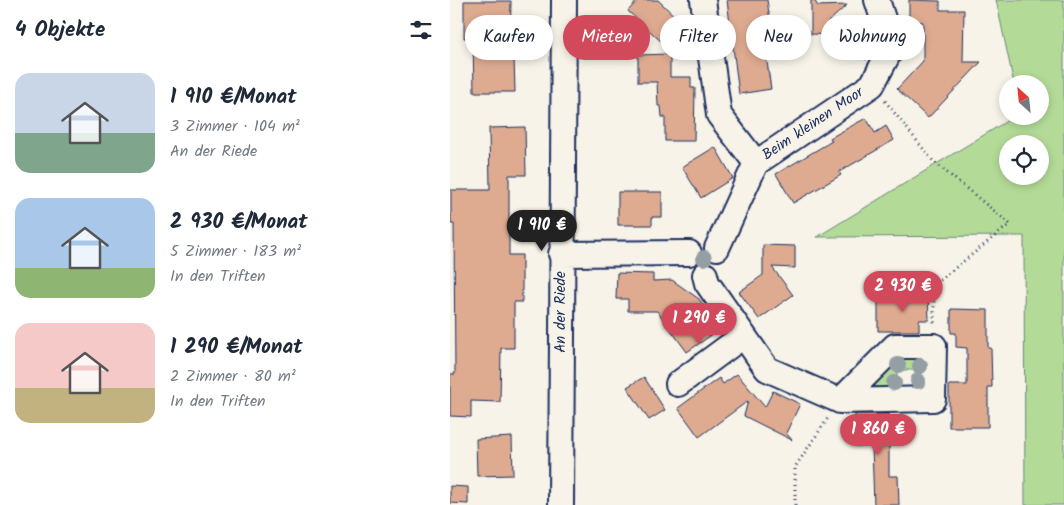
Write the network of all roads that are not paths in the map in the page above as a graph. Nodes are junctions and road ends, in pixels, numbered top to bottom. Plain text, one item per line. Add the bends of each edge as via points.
1 (564, 0) edge
2 (703, 0) edge
3 (877, 0) edge
4 (756, 163) junction
5 (717, 248) junction
6 (690, 253) junction
7 (561, 254) junction
8 (705, 275) junction
9 (743, 336) junction
10 (678, 384) dead end
11 (840, 401) junction
12 (561, 505) edge

1 - 7 street, An der Riede
2 - 4 street via 719,115
3 - 4 street, Beim kleinen Moor via 892,47 872,85
4 - 5 street, Beim kleinen Moor
5 - 6 street via 702,243 694,246
5 - 8 street via 721,256 720,265
6 - 7 street
6 - 8 street via 688,261 691,268
7 - 12 street, An der Riede
8 - 9 street via 707,283
9 - 10 street
9 - 11 street via 767,369
11 - 11 street via 933,399 934,346 895,346

